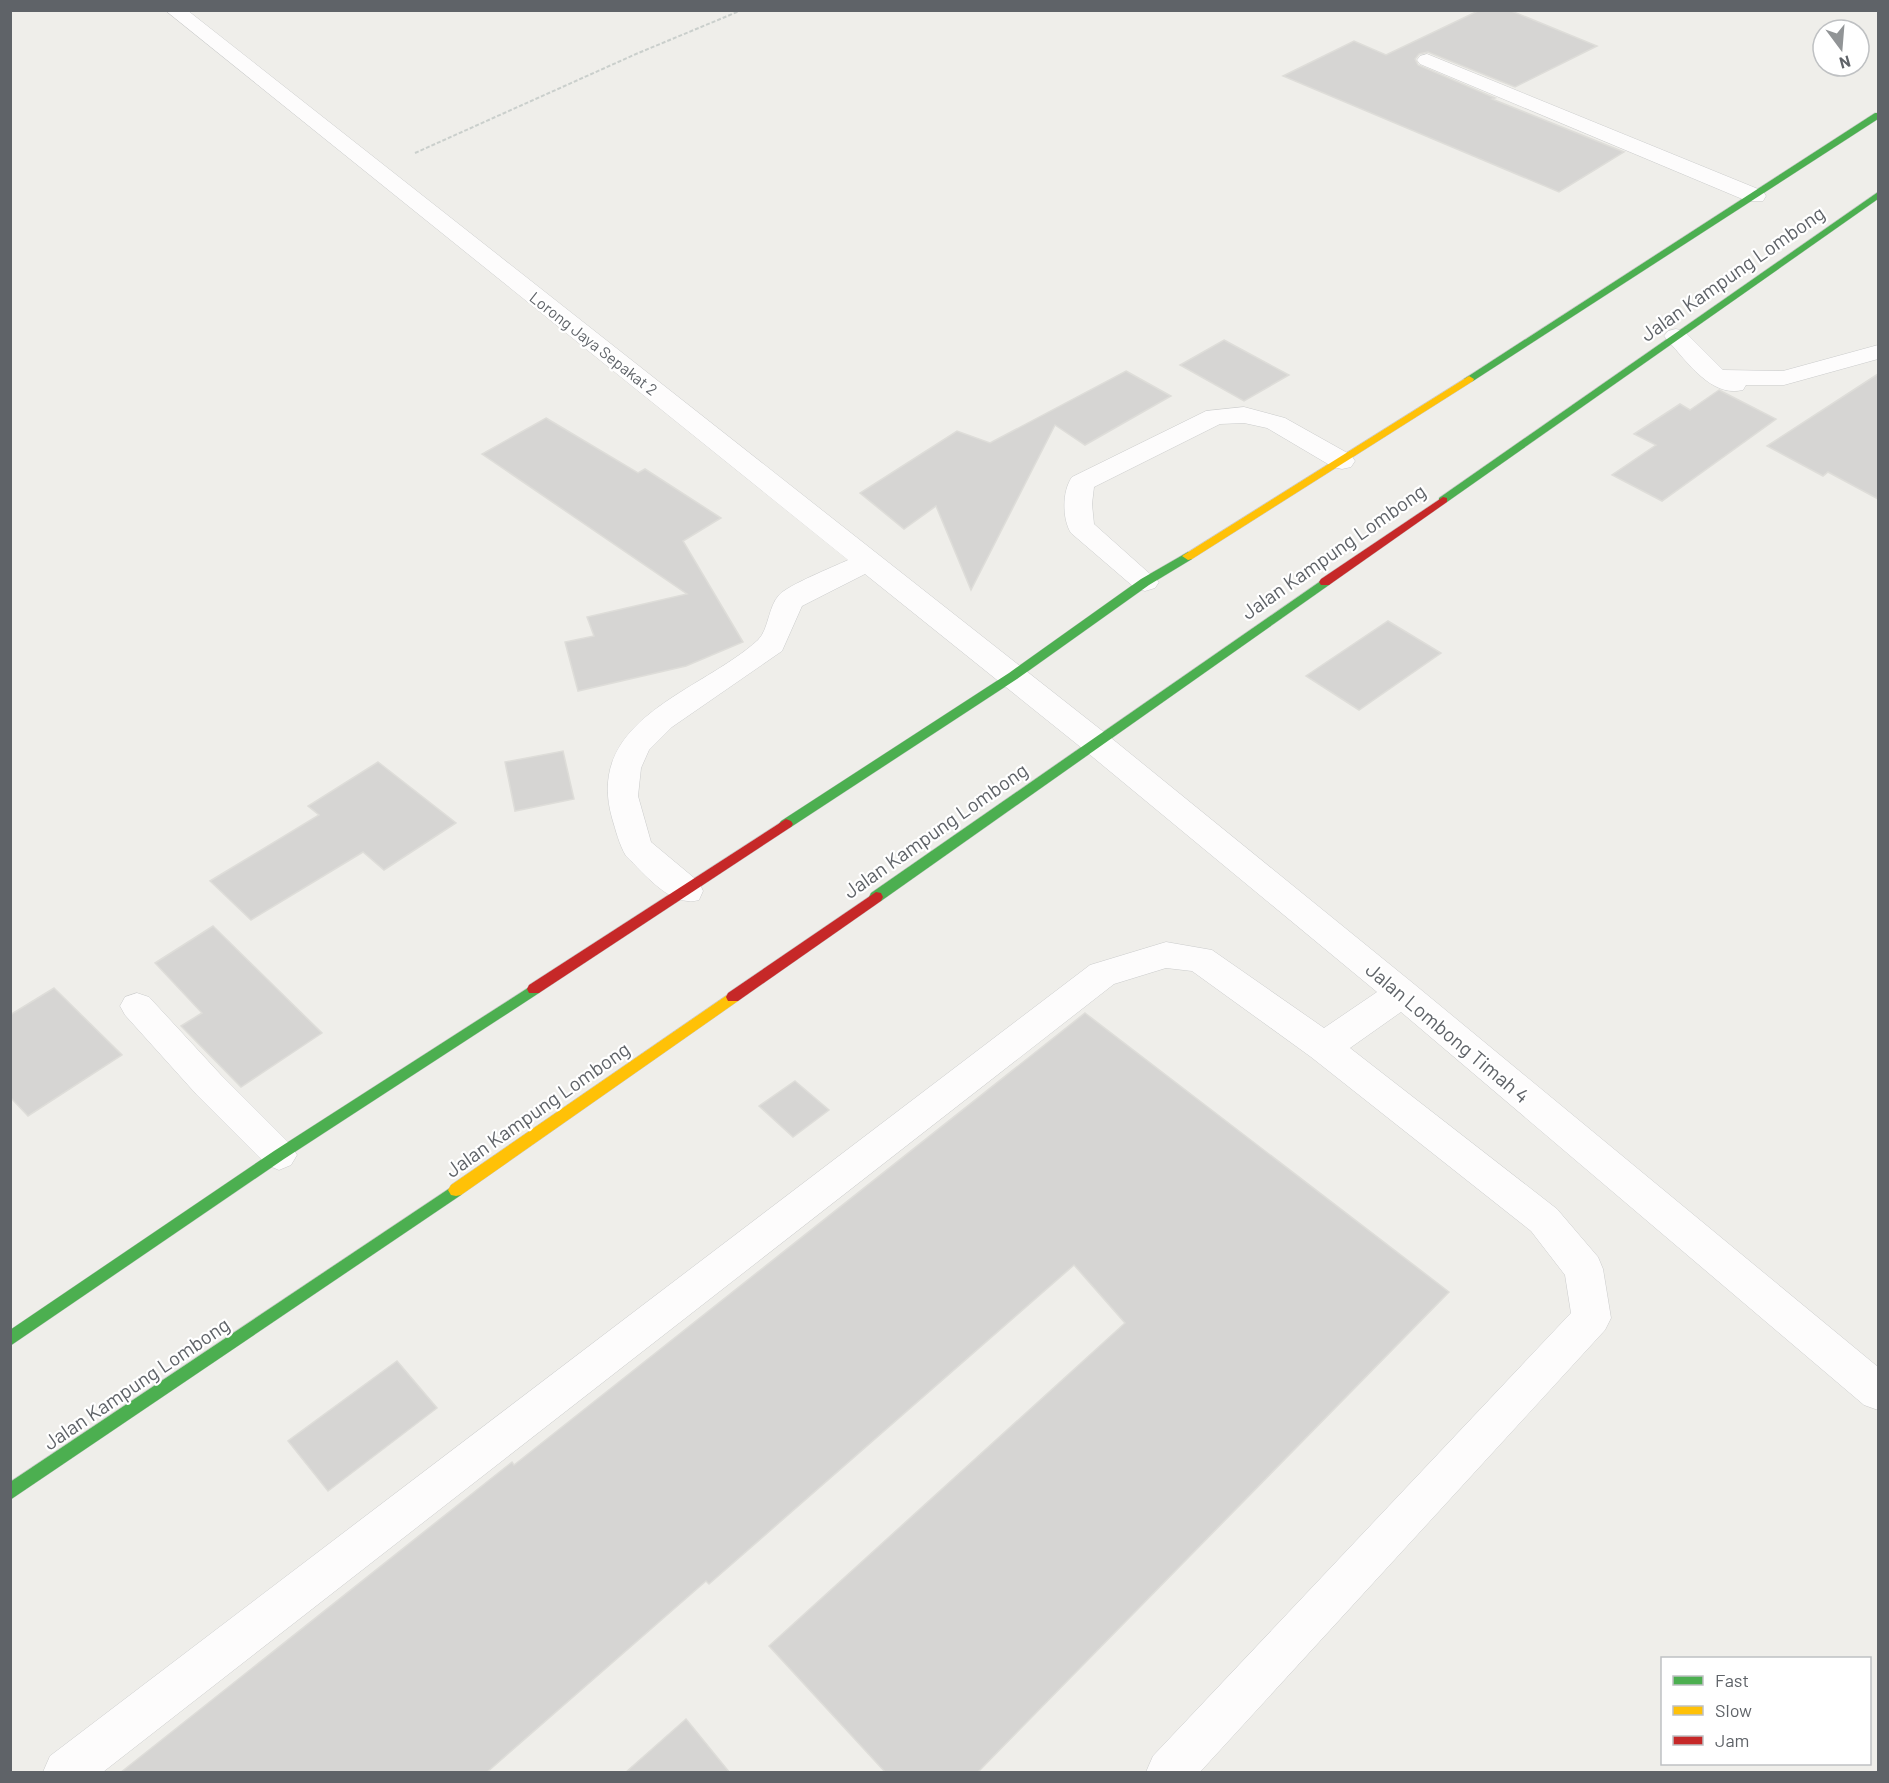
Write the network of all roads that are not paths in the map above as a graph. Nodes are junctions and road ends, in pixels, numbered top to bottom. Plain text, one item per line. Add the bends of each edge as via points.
1 (174, 10) edge
2 (1427, 60) dead end
3 (1878, 115) edge
4 (1878, 195) edge
5 (1755, 196) junction
6 (1676, 336) junction
7 (1875, 357) edge
8 (1716, 377) junction
9 (1764, 399) dead end
10 (1342, 461) junction
11 (868, 561) junction
12 (1145, 582) junction
13 (1013, 676) junction
14 (1094, 741) junction
15 (687, 891) junction
16 (1402, 993) junction
17 (137, 1006) dead end
18 (1324, 1047) junction
19 (279, 1155) junction
20 (10, 1339) edge
21 (1878, 1392) edge
22 (10, 1492) edge
23 (66, 1773) edge
24 (1170, 1773) edge

1 - 11 street, Lorong Jaya Sepakat 2
2 - 5 street
3 - 5 street
4 - 6 street, Jalan Kampung Lombong
5 - 10 street
6 - 8 lane
6 - 14 street, Jalan Kampung Lombong
7 - 8 lane via 1784,378
8 - 9 lane
10 - 12 street
10 - 12 street via 1276,423 1244,416 1215,416 1081,483 1081,527
11 - 13 street, Lorong Jaya Sepakat 2
11 - 15 street via 790,600 772,644 661,720 637,744 625,768 622,796 630,828 637,848
12 - 13 street
13 - 14 street, Jalan Lombong Timah 4
13 - 15 street
14 - 16 street, Jalan Lombong Timah 4
14 - 22 street, Jalan Kampung Lombong via 493,1164
15 - 19 street
16 - 18 street
16 - 21 street, Jalan Lombong Timah 4
17 - 19 lane
18 - 23 street via 1200,959 1166,955 1102,974
18 - 24 street via 1544,1220 1584,1269 1591,1318
19 - 20 street

